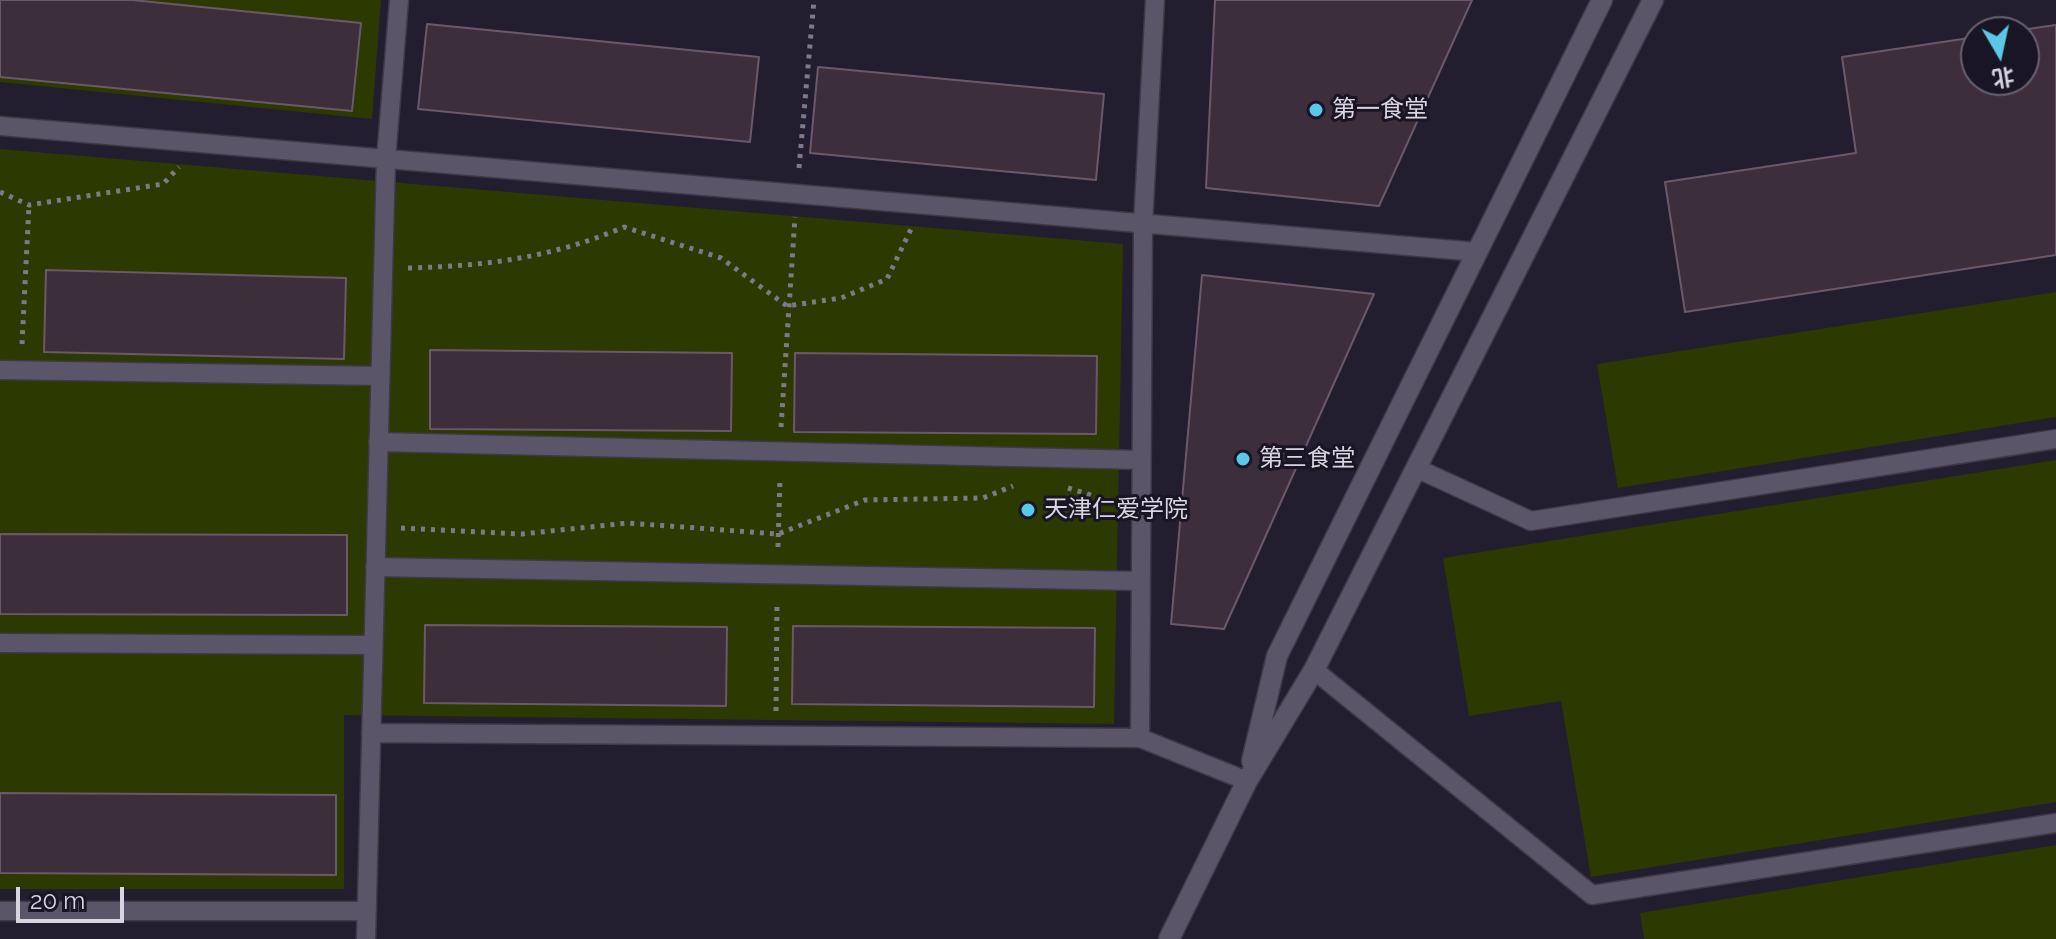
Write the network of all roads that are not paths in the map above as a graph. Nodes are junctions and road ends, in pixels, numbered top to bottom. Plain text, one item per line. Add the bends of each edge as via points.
1 (397, 0) edge
2 (1155, 0) edge
3 (1602, 0) edge
4 (1653, 0) edge
5 (0, 126) edge
6 (386, 159) junction
7 (1143, 224) junction
8 (1478, 252) junction
9 (0, 370) edge
10 (380, 376) junction
11 (2056, 439) edge
12 (378, 442) junction
13 (1141, 460) junction
14 (1416, 468) junction
15 (375, 567) junction
16 (1141, 581) junction
17 (0, 643) edge
18 (373, 645) junction
19 (1314, 670) junction
20 (371, 733) junction
21 (1140, 738) junction
22 (1247, 781) junction
23 (2056, 823) edge
24 (0, 911) edge
25 (367, 911) junction
26 (366, 939) edge
27 (1169, 939) edge

1 - 6 lane
2 - 7 lane
3 - 8 street
4 - 14 street
5 - 6 lane
6 - 7 lane
6 - 10 lane
7 - 8 lane
7 - 13 lane
8 - 22 street via 1277,656
9 - 10 lane
10 - 12 lane
11 - 14 lane via 1531,521
12 - 13 lane
12 - 15 lane
13 - 16 lane
14 - 19 street
15 - 16 lane
15 - 18 lane
16 - 21 lane
17 - 18 lane
18 - 20 lane
19 - 22 street
19 - 23 lane via 1592,895
20 - 21 lane
20 - 25 lane
21 - 22 lane
22 - 27 street
24 - 25 lane
25 - 26 lane

